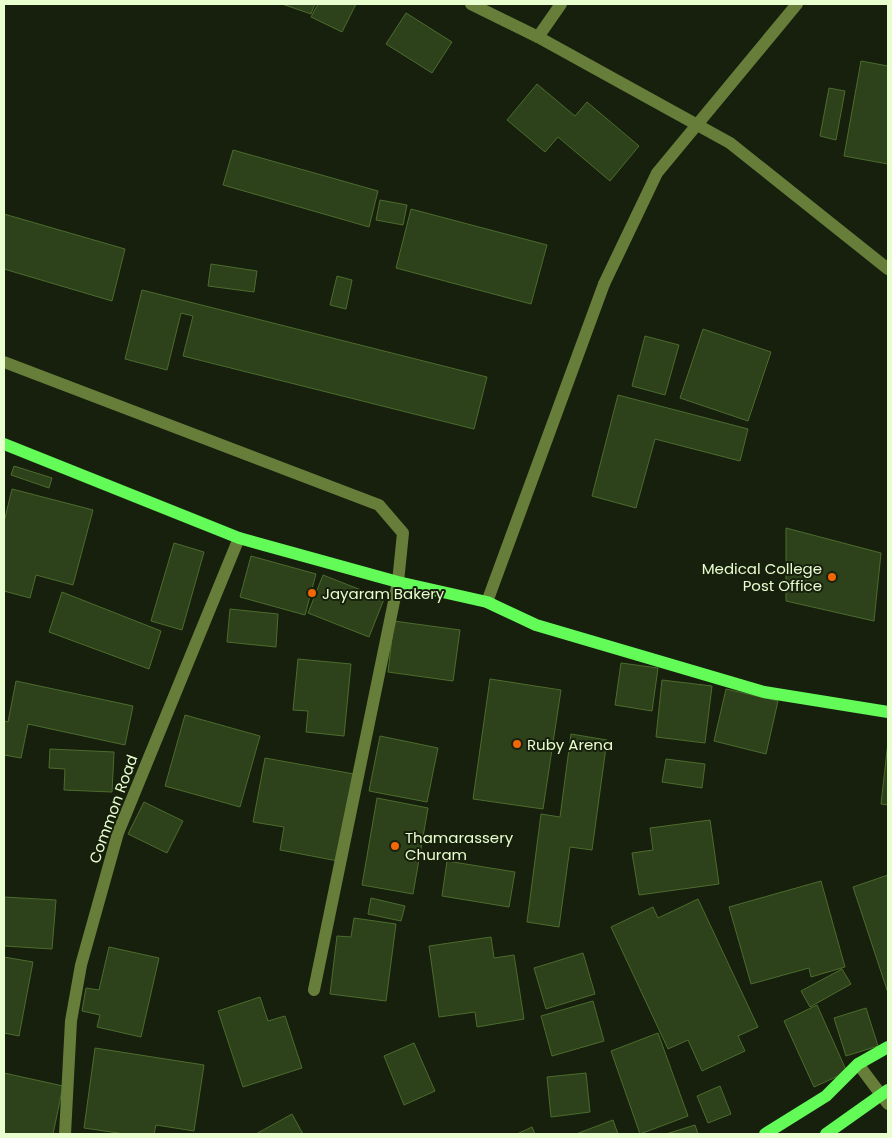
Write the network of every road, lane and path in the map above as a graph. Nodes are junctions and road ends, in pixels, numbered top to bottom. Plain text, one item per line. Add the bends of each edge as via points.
1 (471, 4) edge
2 (561, 4) edge
3 (797, 4) edge
4 (538, 37) junction
5 (888, 269) edge
6 (4, 362) edge
7 (4, 444) edge
8 (239, 538) junction
9 (398, 582) junction
10 (487, 602) junction
11 (888, 712) edge
12 (314, 990) dead end
13 (888, 1047) edge
14 (858, 1064) junction
15 (886, 1096) edge
16 (65, 1134) edge
17 (765, 1134) edge
18 (826, 1134) edge

1 - 4 street
2 - 4 street
3 - 10 street, bridge via 657,173 604,284
4 - 5 street via 730,143
6 - 9 street via 379,505 403,533
7 - 8 main road
8 - 9 main road
8 - 16 street, Common Road via 118,834 81,965 73,1012
9 - 10 main road
9 - 12 street
10 - 11 main road via 536,625 764,692
13 - 14 main road
14 - 15 street
14 - 17 main road via 826,1096
15 - 18 main road

